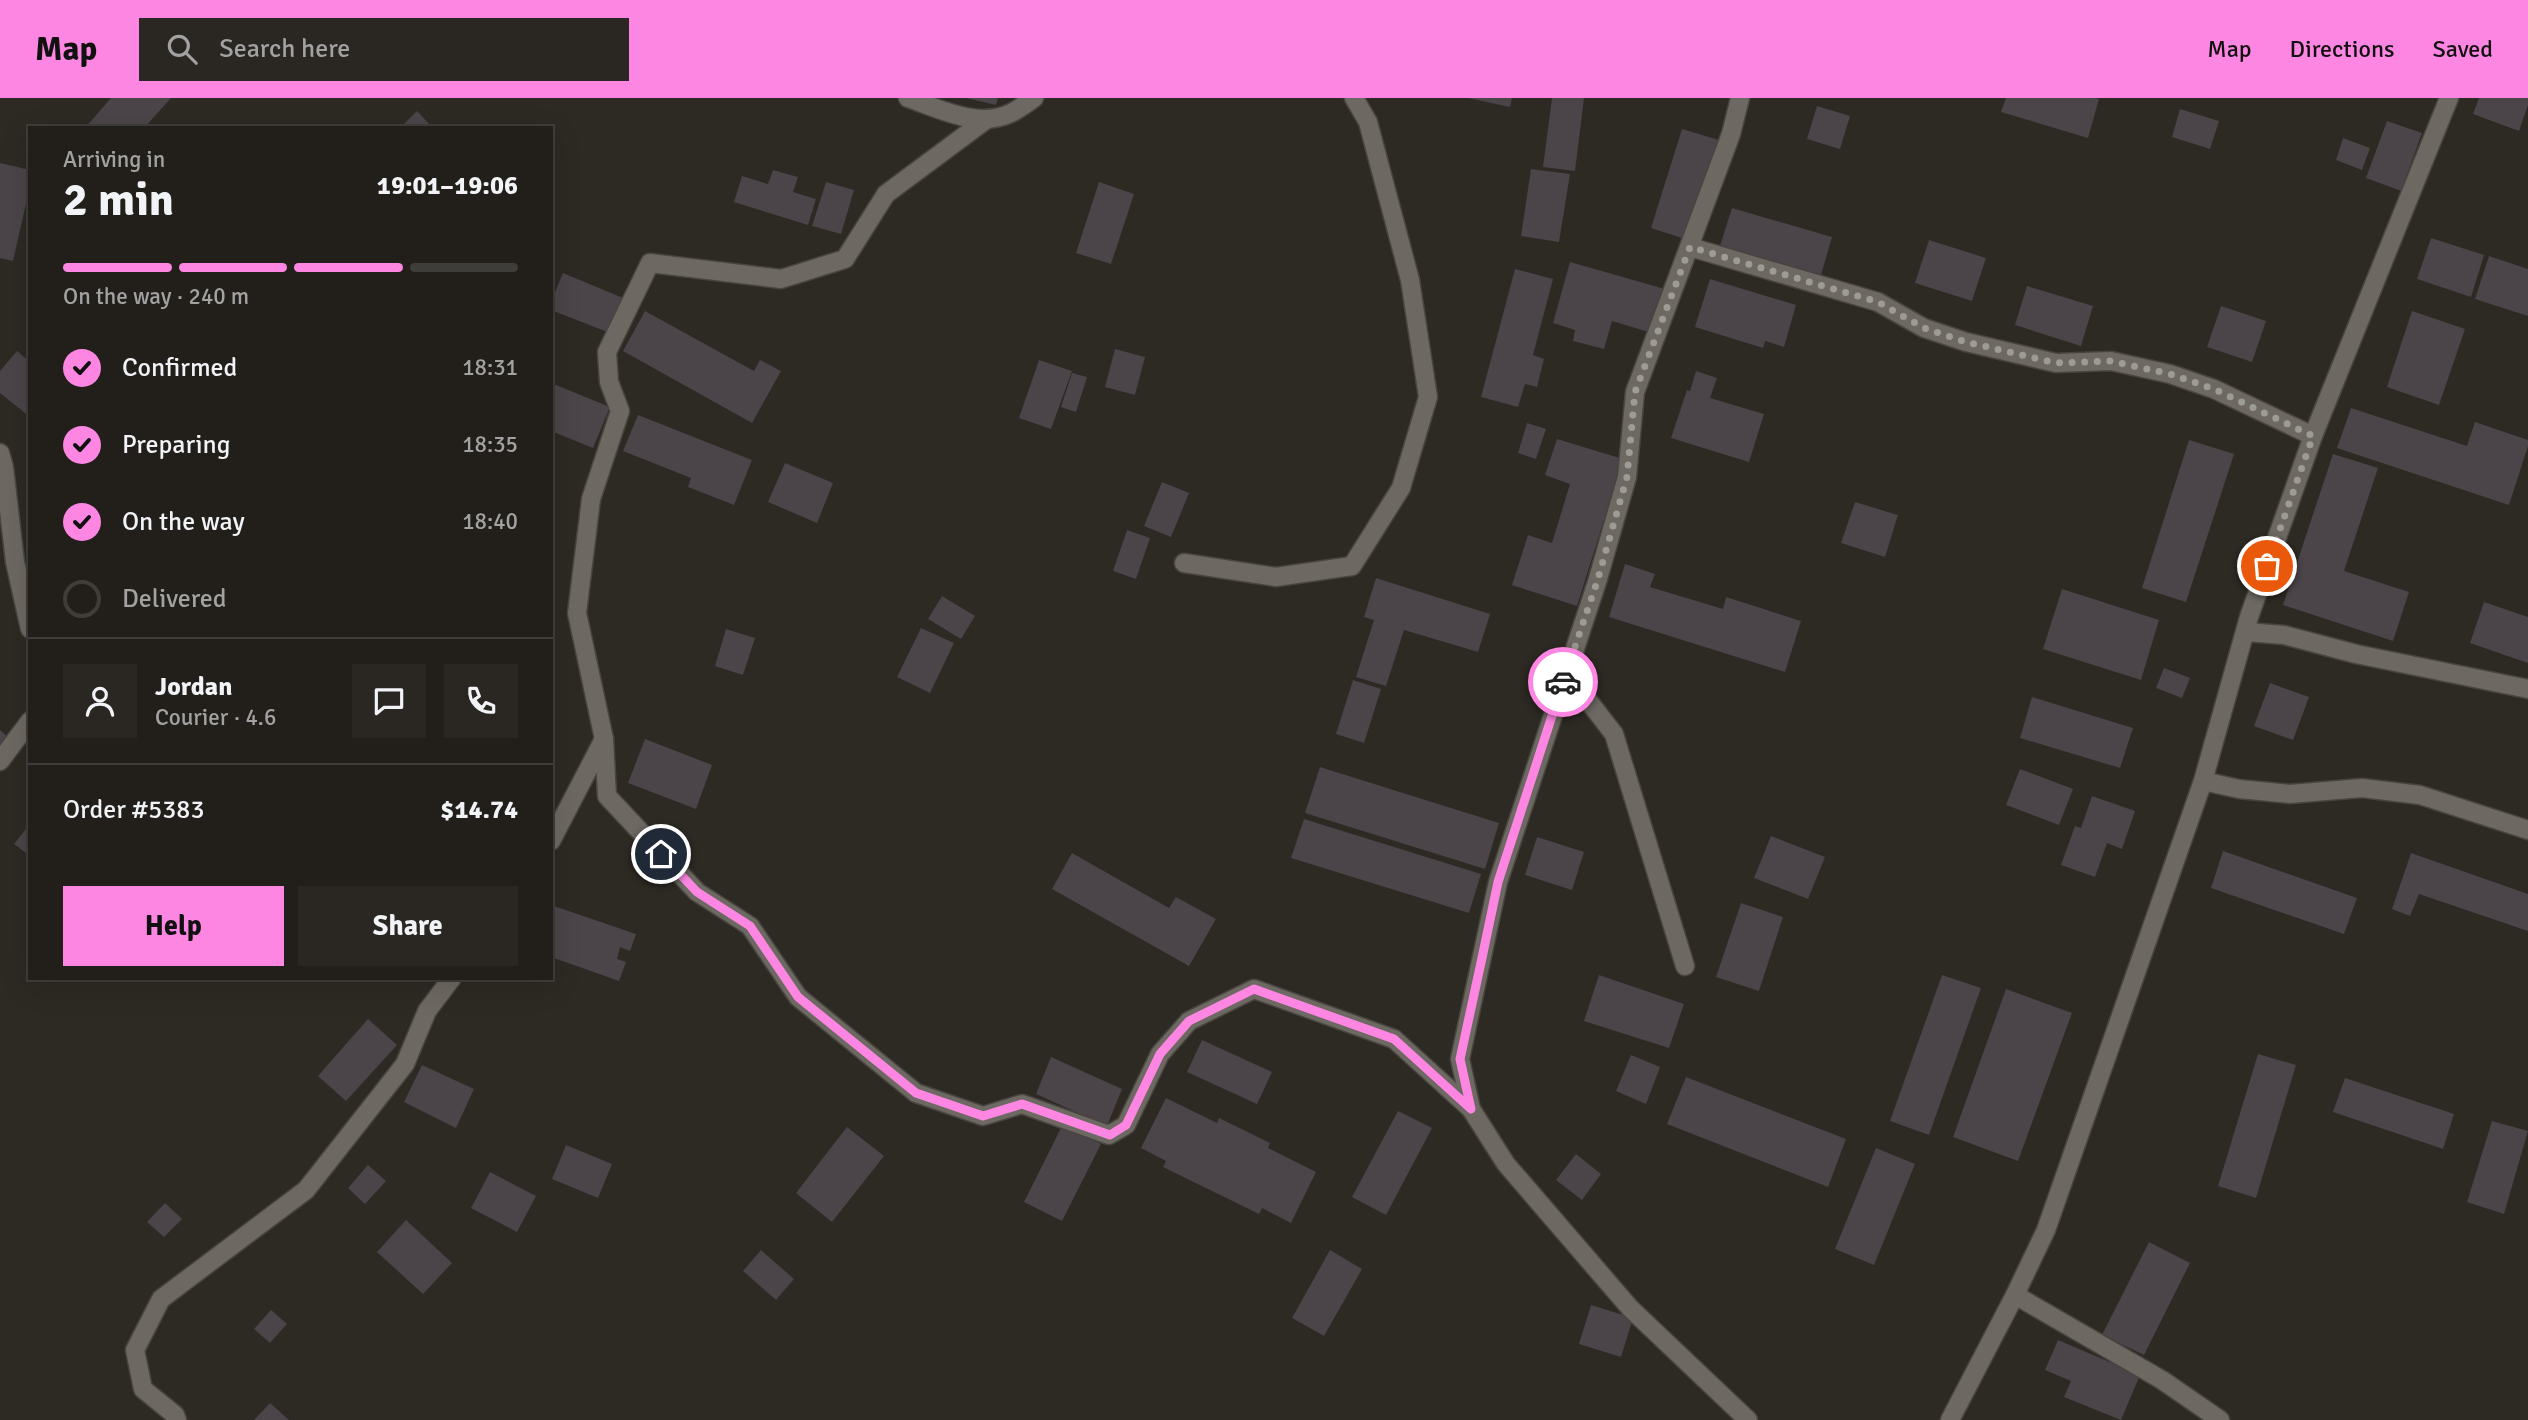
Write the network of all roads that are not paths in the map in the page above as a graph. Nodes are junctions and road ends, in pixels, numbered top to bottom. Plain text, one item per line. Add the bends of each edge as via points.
1 (908, 98) edge
2 (1034, 98) edge
3 (1354, 98) edge
4 (1740, 98) edge
5 (2449, 98) edge
6 (987, 119) junction
7 (1690, 247) junction
8 (2313, 436) junction
9 (0, 453) edge
10 (1184, 563) dead end
11 (28, 620) edge
12 (2246, 632) junction
13 (1566, 672) junction
14 (2528, 689) edge
15 (28, 724) edge
16 (604, 739) junction
17 (0, 761) edge
18 (2203, 781) junction
19 (2528, 830) edge
20 (553, 837) edge
21 (1685, 966) dead end
22 (450, 980) edge
23 (1471, 1109) junction
24 (2015, 1295) junction
25 (177, 1420) edge
26 (1748, 1420) edge
27 (1950, 1420) edge
28 (2220, 1420) edge

1 - 6 street via 968,118
2 - 6 street via 1010,114
3 - 10 street via 1368,122 1410,280 1428,397 1401,488 1352,566 1276,577
4 - 7 street
5 - 8 street
6 - 16 street via 886,194 845,259 782,279 650,263 607,352 609,382 620,411 590,499 577,613
7 - 8 street via 1878,302 1924,328 1966,342 2056,363 2111,361 2170,374 2214,389
7 - 13 street via 1635,392 1627,477
8 - 12 street
9 - 11 street
12 - 14 street via 2284,635
12 - 18 street
13 - 21 street via 1614,734
13 - 23 street via 1495,896 1460,1059
15 - 17 street
16 - 20 street
16 - 23 street via 607,796 697,892 750,926 798,997 916,1093 983,1116 1022,1104 1110,1135 1126,1125 1160,1054 1189,1021 1254,989 1394,1039
18 - 19 street via 2290,794 2362,788 2420,795
18 - 24 street via 2046,1230
22 - 25 street via 427,1011 405,1064 306,1190 161,1300 135,1349 143,1389
23 - 26 street via 1506,1164 1630,1308
24 - 27 street
24 - 28 street via 2162,1380

